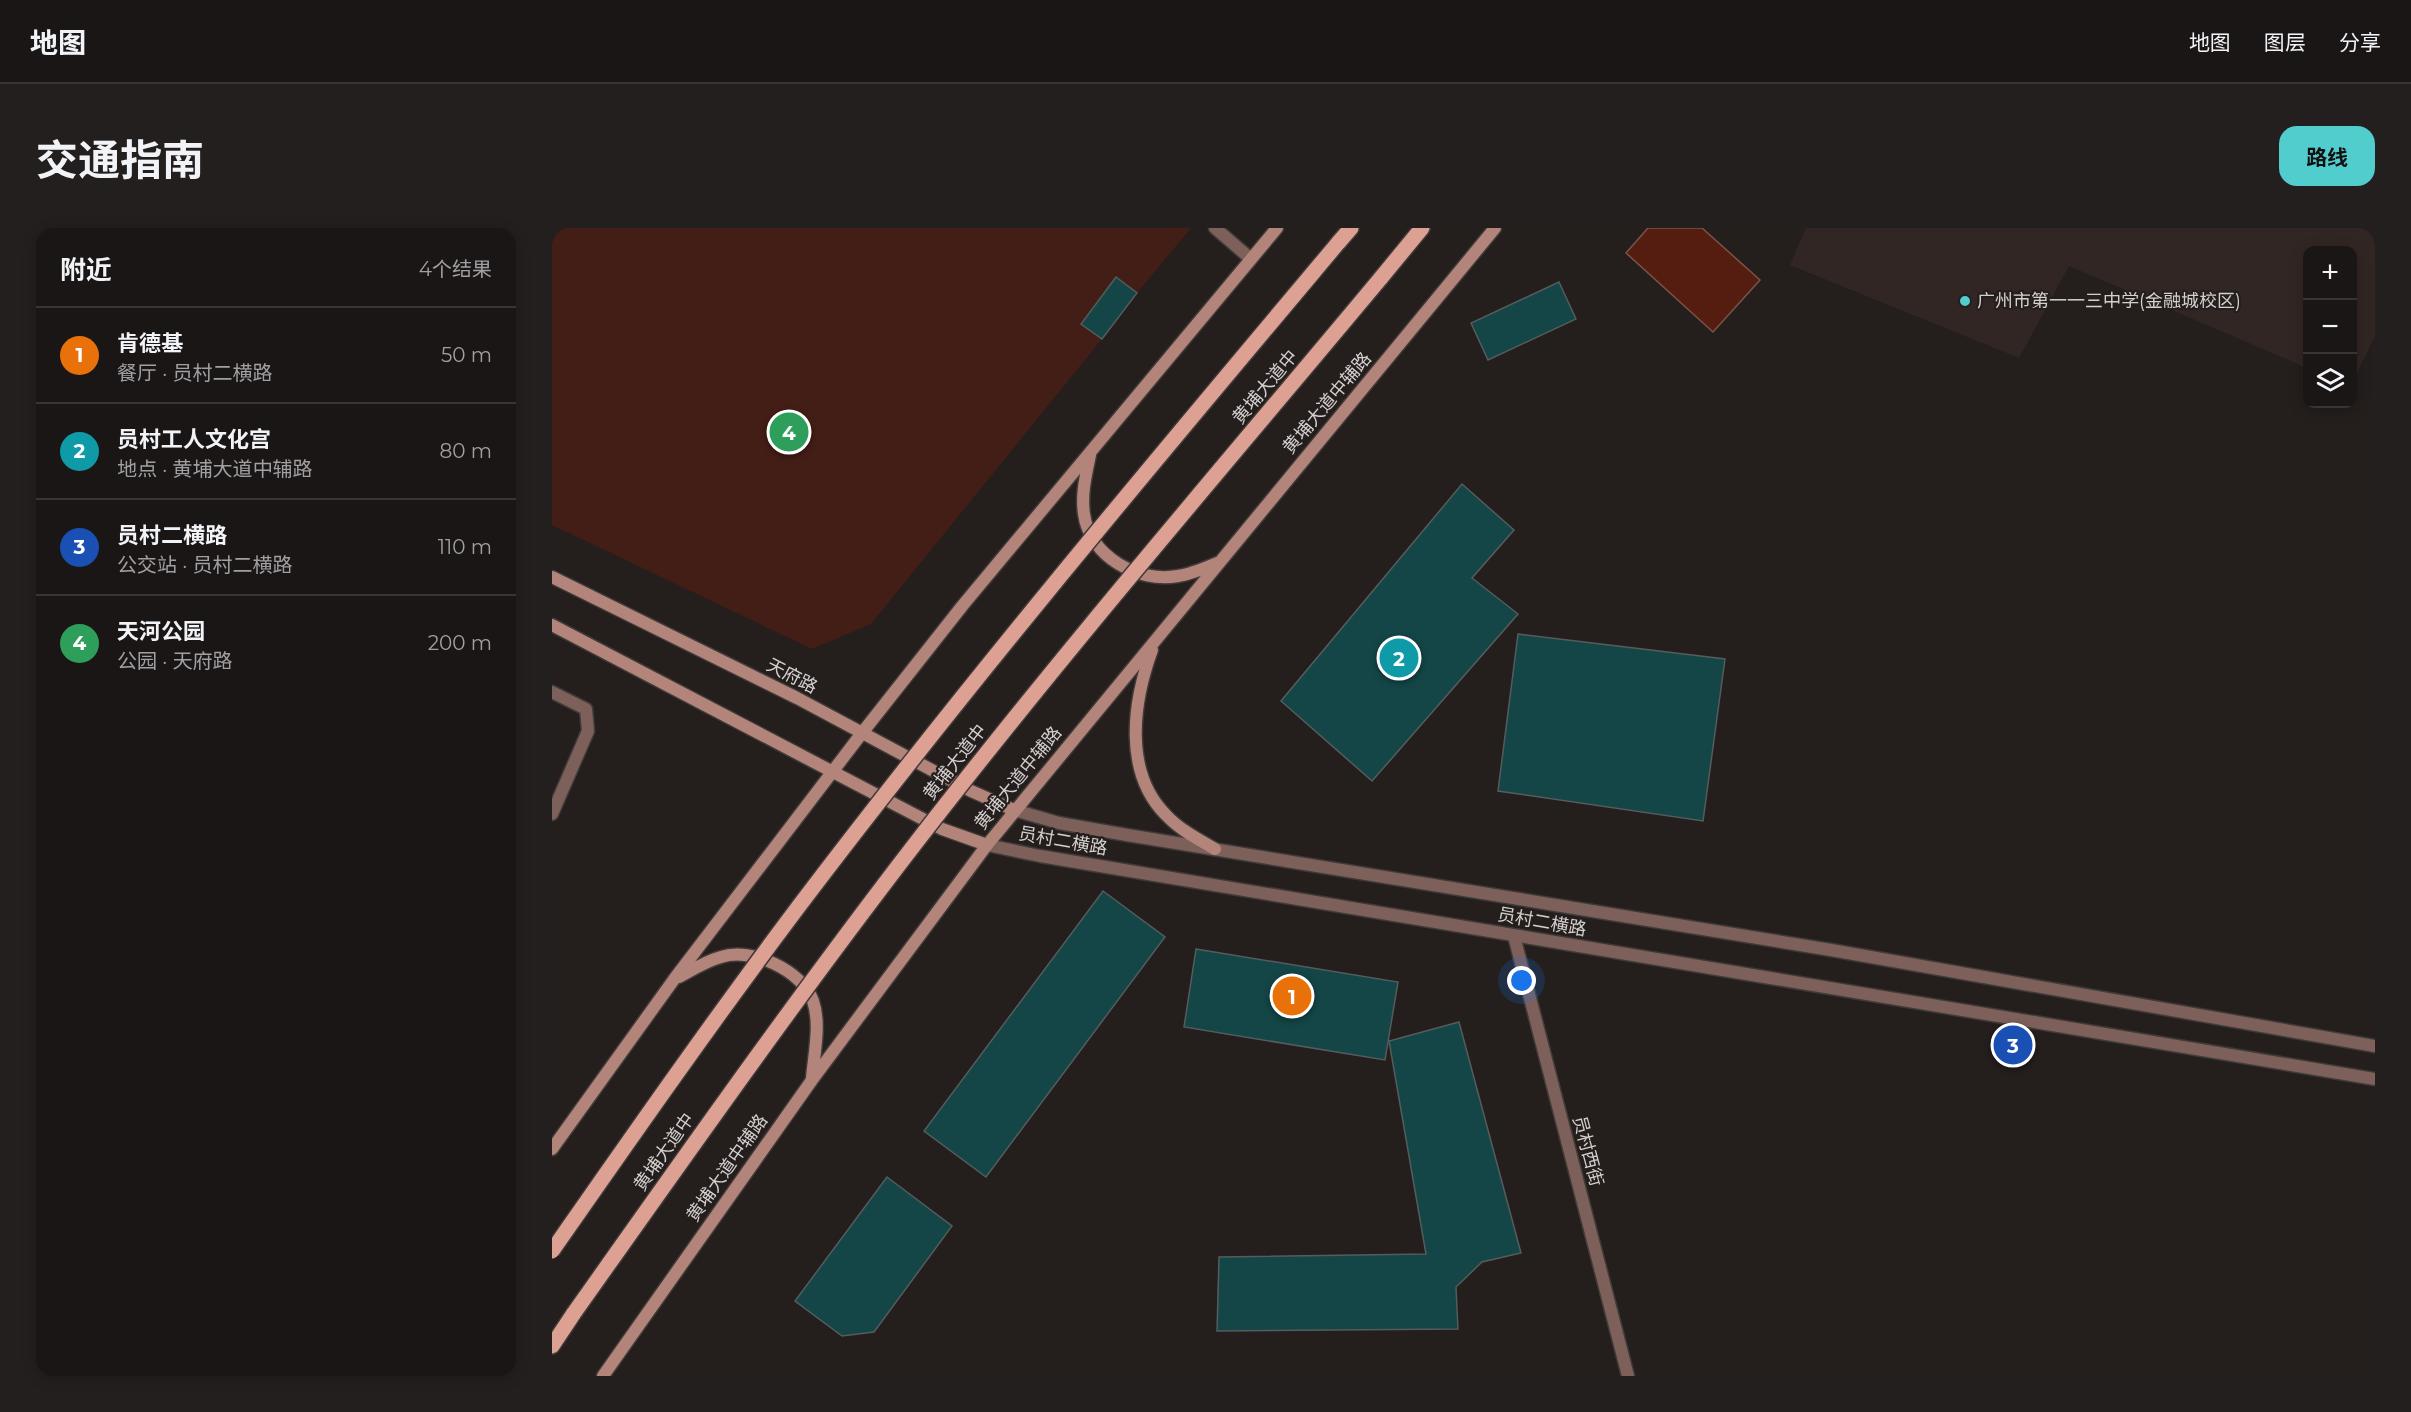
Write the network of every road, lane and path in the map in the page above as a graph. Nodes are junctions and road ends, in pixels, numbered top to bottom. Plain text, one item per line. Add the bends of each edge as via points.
1 (1215, 228) edge
2 (1277, 228) edge
3 (1351, 228) edge
4 (1422, 228) edge
5 (1495, 228) edge
6 (1251, 259) junction
7 (1090, 454) junction
8 (1218, 563) junction
9 (552, 577) edge
10 (552, 625) edge
11 (1155, 640) junction
12 (552, 692) edge
13 (862, 732) junction
14 (832, 771) junction
15 (1014, 810) junction
16 (552, 814) edge
17 (987, 845) junction
18 (1215, 849) junction
19 (1514, 936) junction
20 (675, 978) junction
21 (2375, 1046) edge
22 (2375, 1079) edge
23 (812, 1080) junction
24 (552, 1149) edge
25 (552, 1251) edge
26 (552, 1346) edge
27 (603, 1376) edge
28 (1628, 1376) edge

1 - 6 street
2 - 6 main road
3 - 25 main road, 黄埔大道中, bridge via 1081,549 859,828 680,1067
4 - 26 main road, 黄埔大道中, bridge via 916,842 741,1078
5 - 8 main road, 黄埔大道中辅路
6 - 7 main road
7 - 8 main road via 1083,493 1084,516 1096,544 1108,555 1125,568 1148,577 1178,576
7 - 13 main road
8 - 11 main road, 黄埔大道中辅路
9 - 13 main road, 天府路
10 - 14 main road
11 - 15 main road, 黄埔大道中辅路
11 - 18 main road via 1136,710 1141,771 1146,788 1166,816
12 - 16 street via 586,709 588,731
13 - 14 main road
13 - 15 main road, 天府路
14 - 17 main road via 942,829
14 - 20 main road
15 - 17 main road, 黄埔大道中辅路
15 - 18 street, 员村二横路 via 1059,823
17 - 19 street, 员村二横路
17 - 23 main road, 黄埔大道中辅路
18 - 21 street, 员村二横路 via 1831,950
19 - 22 street, 员村二横路
19 - 28 street, 员村西街
20 - 23 main road via 721,956 745,953 794,975 812,999 817,1021
20 - 24 main road
23 - 27 main road, 黄埔大道中辅路

